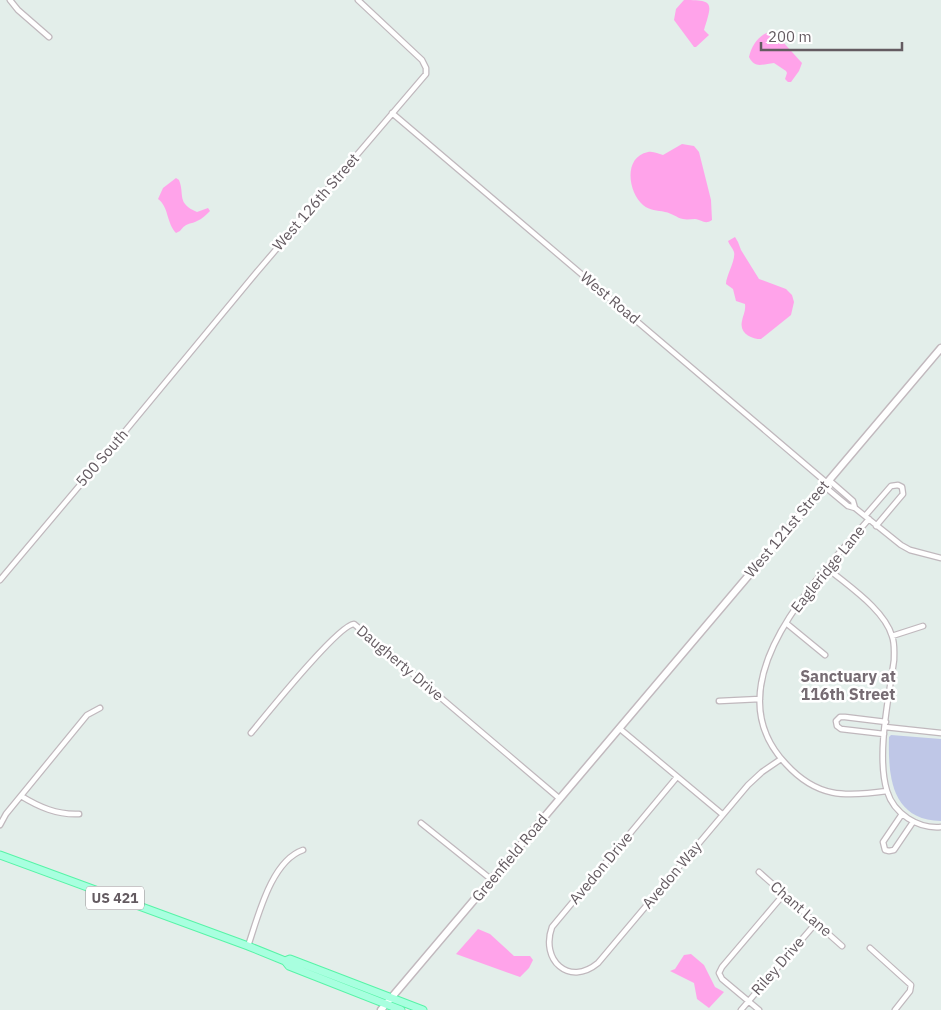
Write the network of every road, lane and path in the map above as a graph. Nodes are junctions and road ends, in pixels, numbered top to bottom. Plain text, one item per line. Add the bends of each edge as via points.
1 (10, 0) edge
2 (358, 0) edge
3 (49, 36) dead end
4 (392, 113) junction
5 (204, 336) joint
6 (941, 348) edge
7 (827, 483) junction
8 (867, 518) junction
9 (876, 526) junction
10 (941, 558) edge
11 (827, 568) junction
12 (0, 580) edge
13 (786, 623) junction
14 (923, 626) dead end
15 (892, 636) junction
16 (825, 655) dead end
17 (760, 699) junction
18 (719, 701) dead end
19 (100, 708) dead end
20 (634, 710) joint
21 (885, 724) junction
22 (619, 728) junction
23 (251, 733) dead end
24 (941, 733) edge
25 (884, 734) junction
26 (781, 759) junction
27 (677, 777) junction
28 (887, 792) junction
29 (21, 796) junction
30 (560, 799) junction
31 (79, 814) dead end
32 (722, 814) junction
33 (902, 814) junction
34 (913, 822) junction
35 (421, 823) dead end
36 (0, 825) edge
37 (941, 827) edge
38 (303, 850) dead end
39 (0, 855) edge
40 (759, 872) dead end
41 (492, 880) junction
42 (784, 894) junction
43 (816, 922) junction
44 (248, 946) junction
45 (842, 946) dead end
46 (870, 948) dead end
47 (286, 961) junction
48 (558, 966) joint
49 (392, 997) junction
50 (748, 1001) junction
51 (384, 1007) edge
52 (401, 1010) edge
53 (423, 1010) edge
54 (741, 1010) edge
55 (759, 1010) edge
56 (895, 1010) edge

1 - 3 street
2 - 4 street, West 126th Street via 421,59 426,68 426,74
4 - 5 street, West 126th Street
4 - 7 street, West Road
5 - 12 street, 500 South
6 - 7 street, West 121st Street
7 - 8 street, West Road via 848,506
7 - 20 street, West 121st Street
8 - 9 street, West Road
8 - 9 street, Eagleridge Lane via 891,486 902,487 902,494
8 - 11 street, Eagleridge Lane
9 - 10 street, West Road via 910,550
11 - 13 street, Eagleridge Lane
11 - 15 street via 873,608 887,624
13 - 16 street
13 - 17 street, Eagleridge Lane via 765,667
14 - 15 street
15 - 21 street via 894,660
17 - 18 street
17 - 26 street, Eagleridge Lane via 765,731
19 - 29 street via 88,715
20 - 22 street, Greenfield Road
21 - 24 street
21 - 25 street
21 - 25 street via 845,717 836,721 841,730
22 - 27 street
22 - 30 street, Greenfield Road
23 - 30 street, Daugherty Drive via 310,664 354,624
25 - 28 street
26 - 28 street, Eagleridge Lane via 798,776 835,794 857,796
26 - 32 street, Avedon Way via 755,778
27 - 32 street
27 - 48 street, Avedon Drive via 552,927 548,946
28 - 33 street
29 - 31 street via 61,814
29 - 36 street
30 - 41 street, Greenfield Road
32 - 48 street, Avedon Way via 598,964 582,972
33 - 34 street
33 - 34 street via 883,842 885,850 894,850
34 - 37 street
35 - 41 street
38 - 44 street via 287,860 274,879
39 - 44 main road, US 421
40 - 42 street, Chant Lane
41 - 49 street, Greenfield Road
42 - 43 street, Chant Lane
42 - 50 street via 719,973
43 - 45 street, Chant Lane
43 - 50 street, Riley Drive
44 - 47 main road, US 421
46 - 56 street via 911,985
47 - 49 main road, US 421 via 290,959
47 - 51 main road, US 421 via 288,966
49 - 51 street, Greenfield Road
49 - 53 main road, US 421
50 - 54 street, Riley Drive
50 - 55 street
51 - 52 main road, US 421

